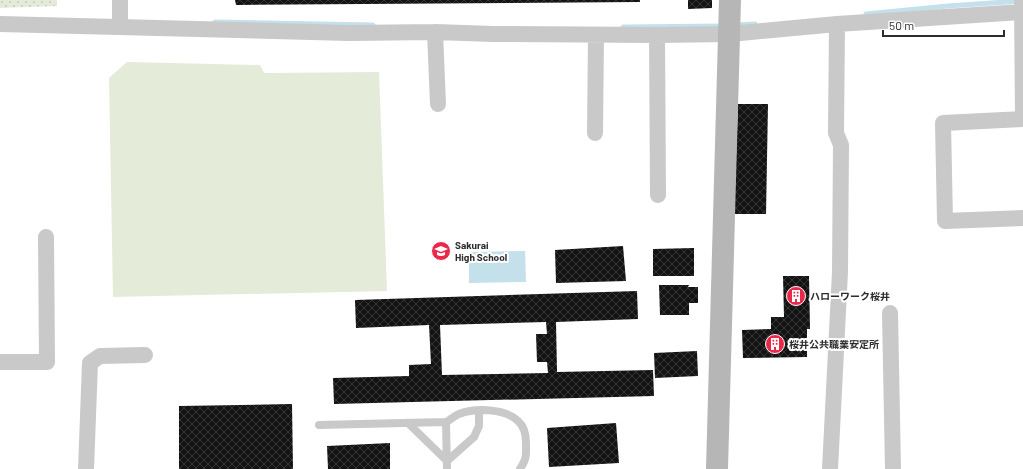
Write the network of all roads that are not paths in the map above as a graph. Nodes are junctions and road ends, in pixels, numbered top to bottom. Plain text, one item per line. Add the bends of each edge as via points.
1 (730, 5) edge
2 (1022, 7) edge
3 (120, 15) edge
4 (0, 24) edge
5 (837, 24) junction
6 (435, 32) junction
7 (730, 34) junction
8 (596, 35) junction
9 (657, 35) junction
10 (438, 104) dead end
11 (1023, 119) edge
12 (595, 133) dead end
13 (658, 195) dead end
14 (1023, 218) edge
15 (46, 237) dead end
16 (890, 313) dead end
17 (144, 356) dead end
18 (0, 362) edge
19 (479, 410) junction
20 (446, 422) junction
21 (408, 423) junction
22 (319, 425) dead end
23 (447, 465) edge
24 (86, 469) edge
25 (520, 469) edge
26 (717, 469) edge
27 (830, 469) edge
28 (893, 469) edge

1 - 7 street
2 - 5 street
2 - 11 street
3 - 4 street
3 - 6 street via 349,33
5 - 7 street
5 - 27 street via 836,133 841,145 840,272
6 - 8 street
6 - 10 street
7 - 9 street
7 - 26 street
8 - 9 street
8 - 12 street
9 - 13 street
11 - 14 street via 943,123 945,221
15 - 18 street via 47,362
16 - 28 street
17 - 24 street via 100,356 90,363
19 - 20 lane via 458,414
19 - 23 lane via 479,426 474,437
19 - 25 lane via 504,412 518,421 526,432 526,459
20 - 21 lane
20 - 23 lane
21 - 22 lane
21 - 23 lane

